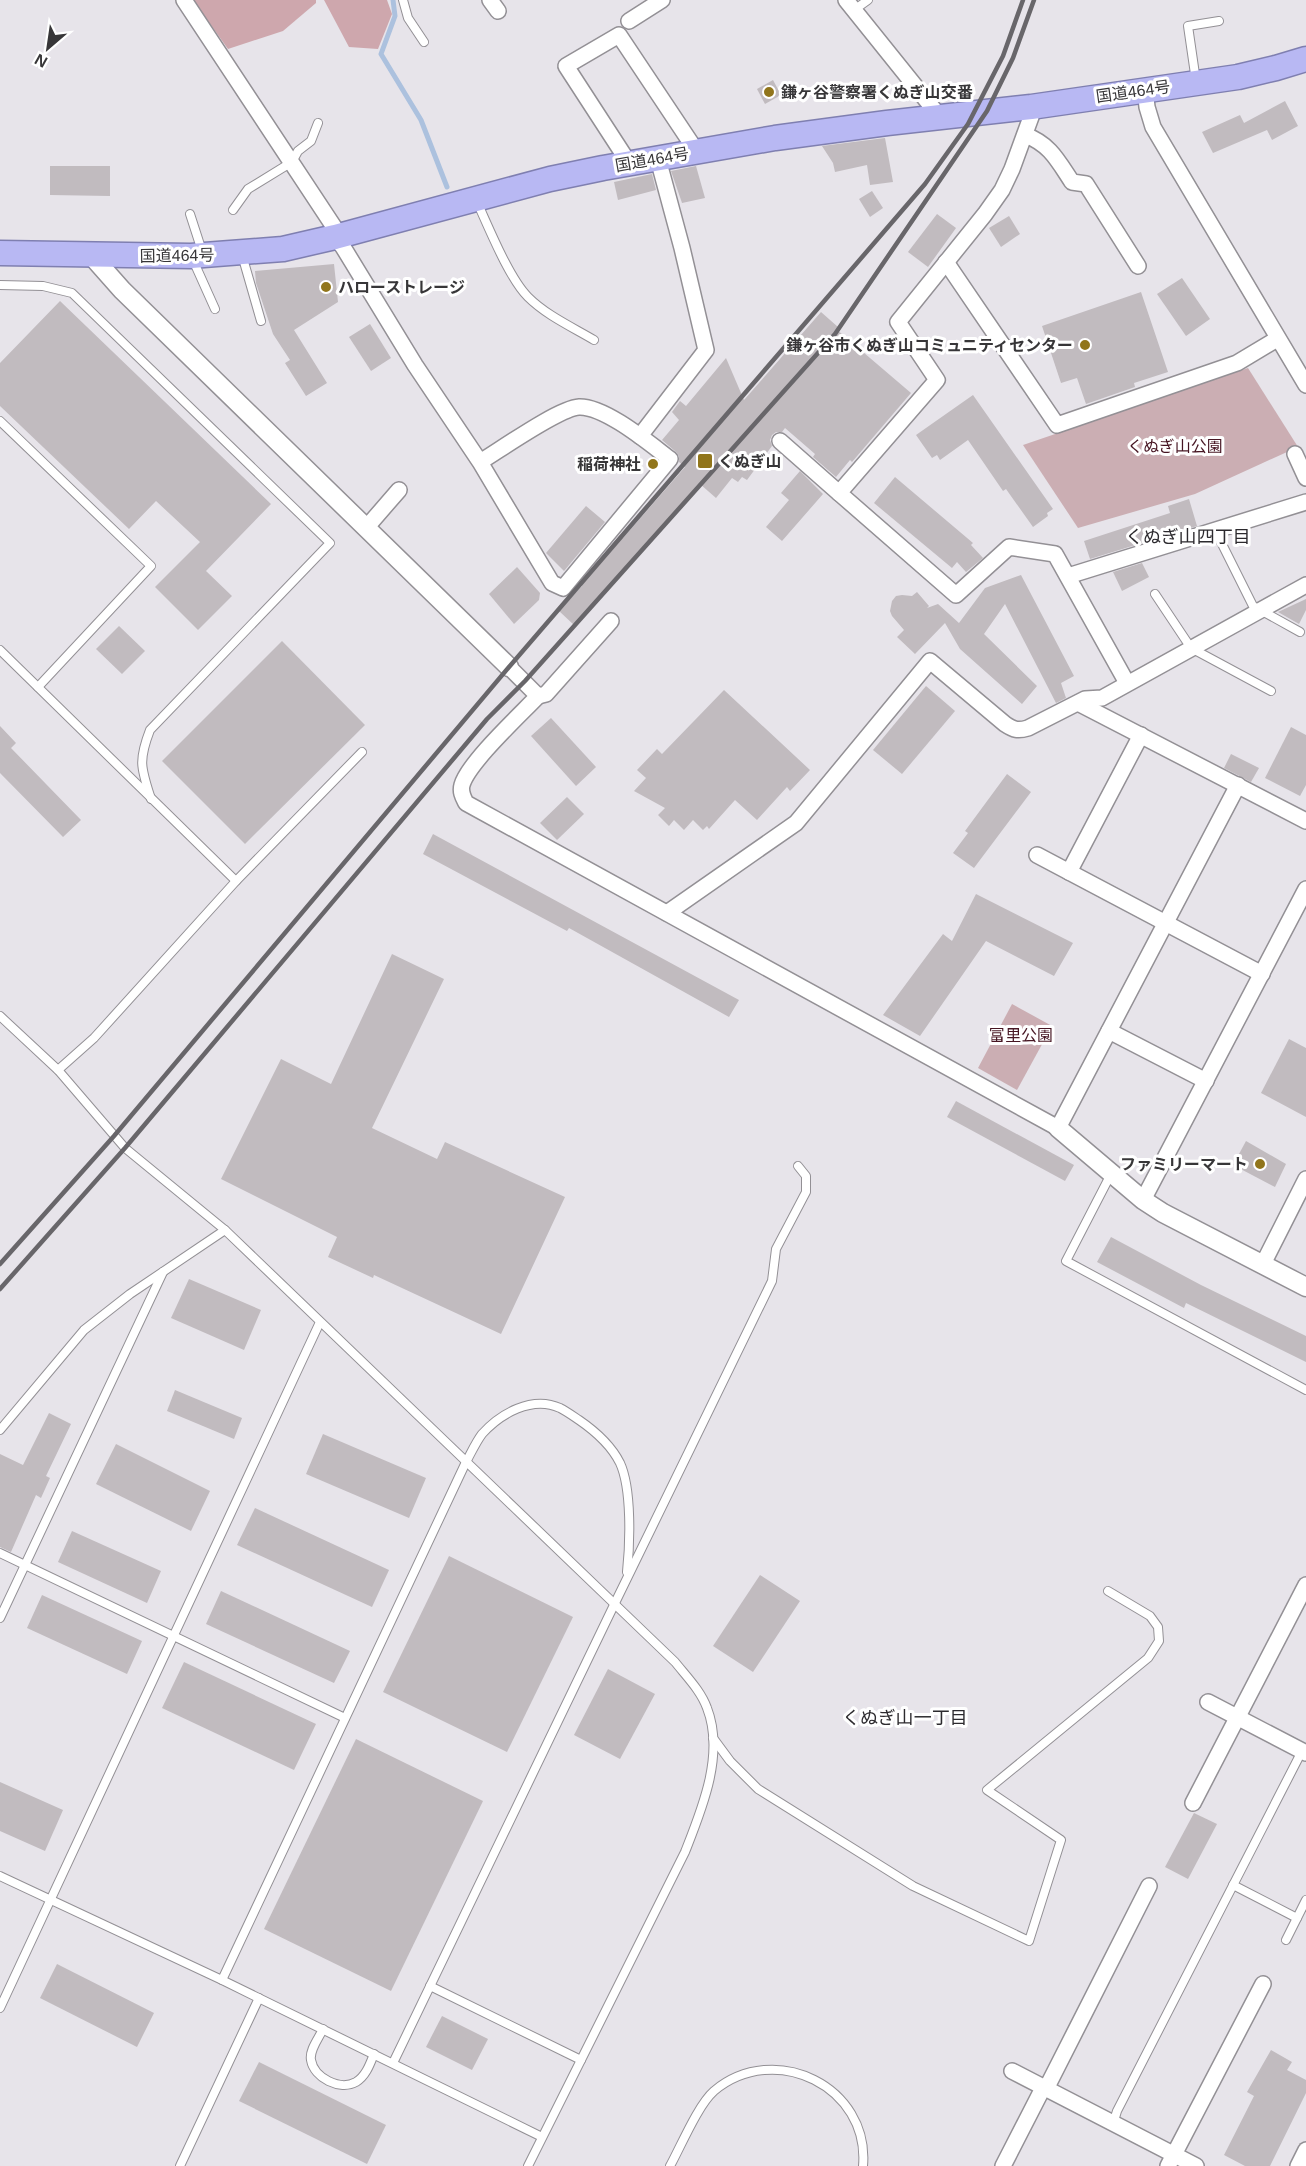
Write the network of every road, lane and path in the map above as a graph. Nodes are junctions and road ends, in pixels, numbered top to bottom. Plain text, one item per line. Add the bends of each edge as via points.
1 (184, 0) edge
2 (403, 0) edge
3 (662, 0) edge
4 (868, 0) edge
5 (850, 5) edge
6 (629, 21) dead end
7 (1219, 21) dead end
8 (424, 42) dead end
9 (1306, 58) edge
10 (1196, 82) junction
11 (1145, 89) junction
12 (1030, 107) junction
13 (940, 117) junction
14 (318, 123) dead end
15 (1025, 135) junction
16 (697, 152) junction
17 (658, 159) junction
18 (292, 162) junction
19 (629, 163) junction
20 (476, 200) junction
21 (233, 210) dead end
22 (190, 214) dead end
23 (338, 236) junction
24 (0, 253) edge
25 (242, 253) junction
26 (91, 255) junction
27 (197, 255) junction
28 (946, 262) junction
29 (1138, 266) dead end
30 (0, 285) edge
31 (215, 309) dead end
32 (261, 321) dead end
33 (1277, 339) junction
34 (594, 340) dead end
35 (1306, 385) edge
36 (0, 421) edge
37 (640, 436) junction
38 (780, 441) dead end
39 (1296, 454) dead end
40 (480, 462) junction
41 (1306, 478) edge
42 (399, 490) dead end
43 (839, 493) junction
44 (1306, 502) edge
45 (366, 528) junction
46 (1219, 537) dead end
47 (1068, 576) junction
48 (1306, 585) edge
49 (1155, 594) dead end
50 (1259, 611) junction
51 (611, 621) dead end
52 (1300, 632) dead end
53 (1191, 648) junction
54 (0, 650) edge
55 (509, 668) joint
56 (1127, 683) junction
57 (38, 687) junction
58 (1271, 691) dead end
59 (538, 696) junction
60 (1078, 703) junction
61 (1141, 735) junction
62 (362, 752) dead end
63 (1238, 785) junction
64 (151, 799) junction
65 (1306, 821) edge
66 (1037, 855) dead end
67 (1068, 872) junction
68 (236, 881) junction
69 (1306, 889) edge
70 (667, 913) junction
71 (1165, 923) junction
72 (1262, 974) junction
73 (0, 1016) edge
74 (1109, 1030) junction
75 (58, 1070) junction
76 (1206, 1081) junction
77 (1058, 1128) junction
78 (798, 1166) dead end
79 (1112, 1174) junction
80 (1306, 1179) edge
81 (1143, 1200) junction
82 (225, 1230) junction
83 (1263, 1264) junction
84 (163, 1272) junction
85 (1306, 1287) edge
86 (320, 1322) junction
87 (1306, 1390) edge
88 (0, 1430) edge
89 (466, 1462) junction
90 (0, 1553) edge
91 (25, 1565) junction
92 (626, 1580) junction
93 (1306, 1585) edge
94 (1108, 1592) dead end
95 (614, 1605) junction
96 (0, 1618) edge
97 (173, 1635) junction
98 (1208, 1702) dead end
99 (1237, 1717) junction
100 (345, 1718) junction
101 (712, 1737) junction
102 (1305, 1749) edge
103 (1192, 1803) dead end
104 (0, 1876) edge
105 (1233, 1885) junction
106 (1149, 1886) dead end
107 (50, 1900) junction
108 (1306, 1900) edge
109 (1297, 1918) junction
110 (1286, 1940) dead end
111 (222, 1980) junction
112 (1263, 1984) dead end
113 (430, 1986) junction
114 (259, 1998) junction
115 (0, 2008) edge
116 (323, 2029) junction
117 (375, 2054) junction
118 (581, 2060) junction
119 (393, 2063) junction
120 (1011, 2071) dead end
121 (1045, 2089) junction
122 (1113, 2124) junction
123 (542, 2137) junction
124 (1306, 2150) edge
125 (1171, 2160) edge
126 (180, 2166) edge
127 (528, 2166) edge
128 (670, 2166) edge
129 (862, 2166) edge
130 (1003, 2166) edge
131 (1196, 2166) edge
132 (1298, 2166) edge

1 - 18 street
2 - 8 lane via 408,18
3 - 6 street
4 - 5 lane
5 - 13 street
7 - 10 lane via 1188,27
9 - 10 highway, 国道464号 via 1266,71
10 - 11 highway, 国道464号
11 - 12 highway, 国道464号
11 - 33 street via 1153,127
12 - 13 highway, 国道464号
12 - 15 street
13 - 16 highway, 国道464号 via 786,136
14 - 18 lane via 310,141
15 - 28 street via 1002,190
15 - 29 street via 1048,147 1072,182 1086,184
16 - 17 highway, 国道464号
16 - 19 street via 619,34 566,66
17 - 19 highway, 国道464号
17 - 37 street via 706,350
18 - 21 lane via 248,189
18 - 23 street
19 - 20 highway, 国道464号 via 550,179
20 - 23 highway, 国道464号
20 - 34 lane via 516,283 527,297
22 - 27 lane
23 - 25 highway, 国道464号 via 283,249
23 - 40 street via 415,365
24 - 26 highway, 国道464号
25 - 27 highway, 国道464号
25 - 32 lane
26 - 27 highway, 国道464号
26 - 45 street
27 - 31 lane
28 - 33 street via 1057,425 1237,363
28 - 43 street via 898,322 937,380
30 - 64 lane via 44,286 72,293 330,543 150,730 142,751 141,770
33 - 35 street
36 - 57 lane via 151,566
37 - 40 street via 591,408 578,407 562,411
37 - 40 street via 670,459 560,592
38 - 43 street
39 - 41 street
42 - 45 street
43 - 47 street via 956,595 1009,547 1055,554
44 - 47 street
45 - 55 street
46 - 50 lane
47 - 56 street
48 - 50 street
49 - 53 lane
50 - 52 lane
50 - 53 street
51 - 59 street via 546,694
53 - 56 street
53 - 58 lane
54 - 57 lane
55 - 59 street
56 - 60 street via 1102,698
57 - 64 lane
59 - 70 street via 465,777 461,787 466,803
60 - 61 street
60 - 70 street via 1028,728 1014,730 930,661 796,823
61 - 63 street
61 - 67 street
62 - 68 lane
63 - 65 street
63 - 71 street
64 - 68 lane
66 - 67 street
67 - 71 street
68 - 75 lane via 94,1038
69 - 72 street
70 - 77 street
71 - 72 street
71 - 74 street
72 - 76 street
73 - 75 lane
74 - 76 street
74 - 77 street
75 - 82 lane via 120,1142
76 - 81 street
77 - 79 street
78 - 92 lane via 806,1176 806,1192 776,1249 772,1281
79 - 81 street
79 - 87 lane via 1066,1261
80 - 83 street
81 - 83 street
82 - 84 lane
82 - 86 lane
83 - 85 street
84 - 88 lane via 84,1330
84 - 91 lane
86 - 89 lane
86 - 97 lane
89 - 92 lane via 481,1436 498,1419 518,1408 538,1404 558,1407 602,1437 620,1463 626,1486 631,1538
89 - 95 lane
89 - 100 lane
90 - 91 lane
91 - 96 lane
91 - 97 lane
92 - 95 lane
93 - 99 street
94 - 101 lane via 1150,1616 1158,1627 1159,1641 1148,1658 987,1790 1061,1840 1029,1941 913,1886 758,1789
95 - 101 lane via 675,1662 699,1691 712,1724
95 - 113 lane
97 - 100 lane
97 - 107 lane
98 - 99 street
99 - 102 street
99 - 103 street
100 - 111 lane
101 - 118 lane via 714,1753 685,1852
102 - 105 lane
104 - 107 lane
105 - 109 lane
105 - 122 lane
106 - 121 street
107 - 111 lane
107 - 115 lane
108 - 109 lane
109 - 110 lane
111 - 114 lane
112 - 125 street
113 - 118 lane
113 - 119 lane
114 - 116 lane
114 - 126 lane
116 - 117 lane
116 - 117 lane via 310,2058 314,2069 335,2084 355,2082 364,2075
117 - 119 lane
118 - 123 lane
119 - 123 lane
120 - 121 street
121 - 122 street
121 - 130 street
122 - 125 street
123 - 127 lane
124 - 132 street
125 - 131 street
128 - 129 lane via 714,2091 735,2078 775,2069 818,2081 835,2093 859,2130

